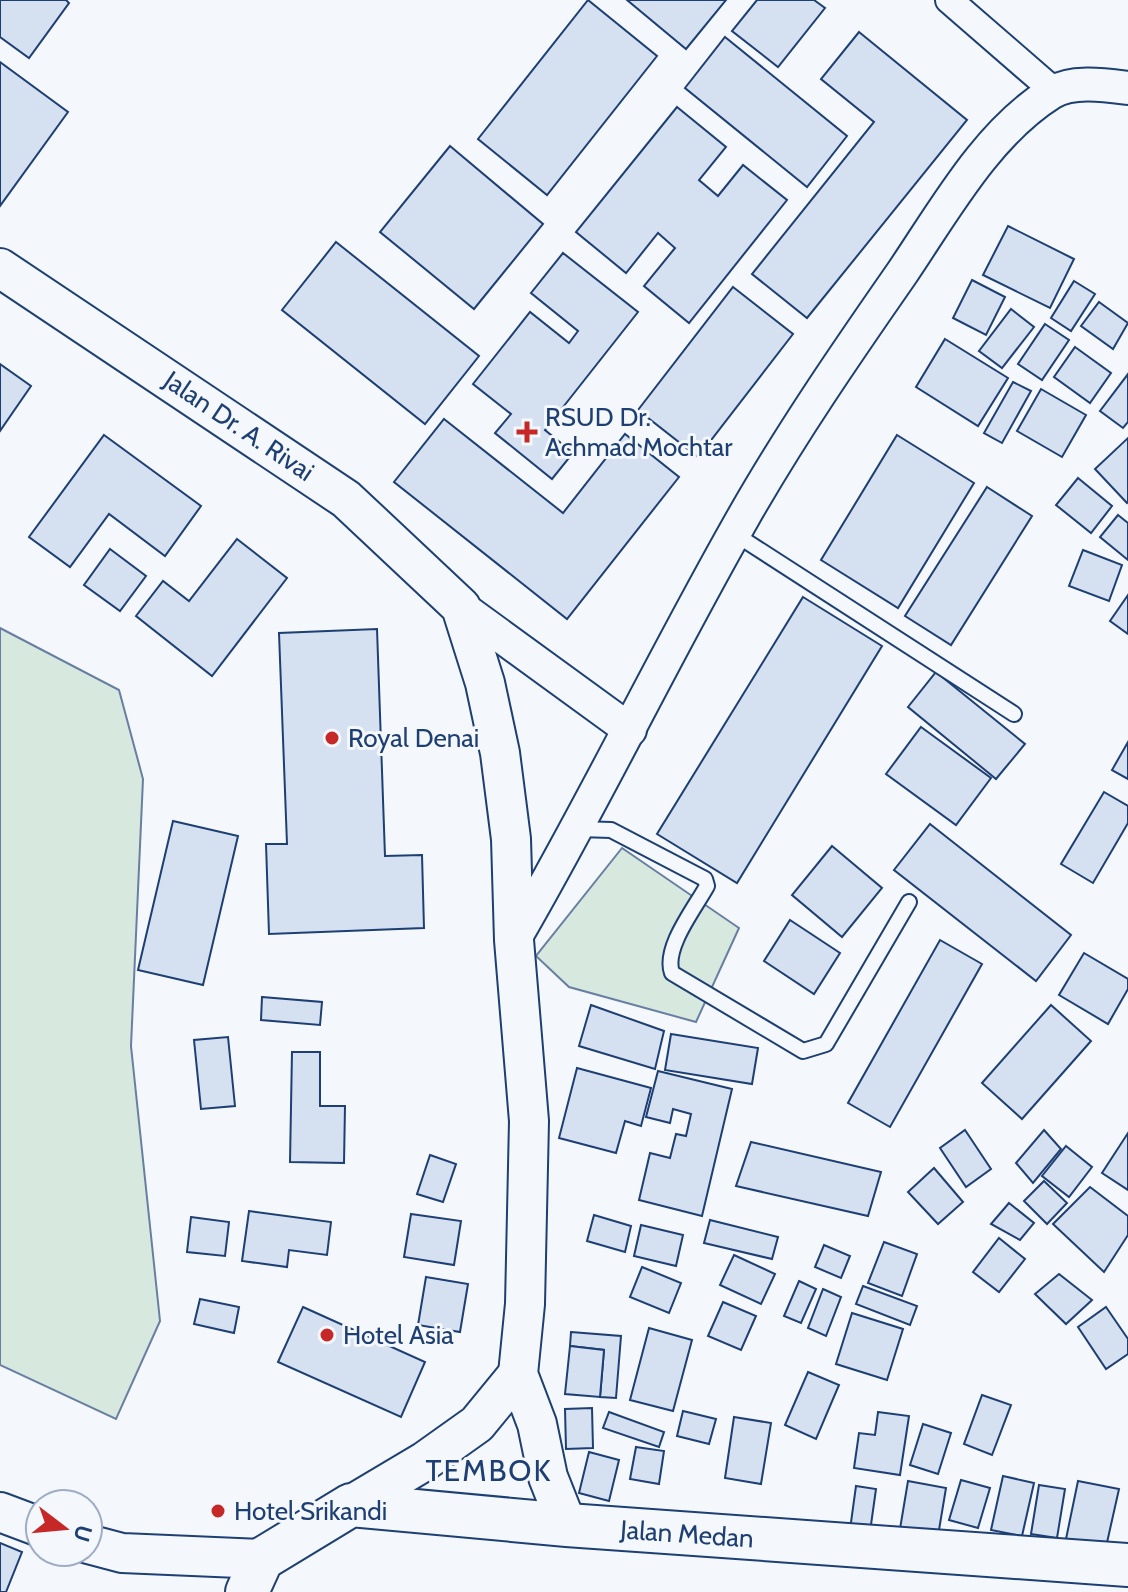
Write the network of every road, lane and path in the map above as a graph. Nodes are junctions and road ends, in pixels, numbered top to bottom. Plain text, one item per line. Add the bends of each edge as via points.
1 (949, 0) edge
2 (1128, 88) edge
3 (1054, 91) junction
4 (0, 268) edge
5 (735, 534) junction
6 (461, 607) junction
7 (1014, 714) dead end
8 (630, 730) junction
9 (579, 829) junction
10 (909, 902) dead end
11 (514, 940) junction
12 (518, 1374) junction
13 (351, 1505) junction
14 (0, 1512) edge
15 (24, 1521) edge
16 (567, 1525) junction
17 (104, 1548) edge
18 (1128, 1565) edge
19 (254, 1575) edge

1 - 3 street
2 - 3 street via 1095,84
3 - 5 street via 999,139 959,189 824,385
4 - 6 main road, Jalan Dr. A. Rivai via 346,499
5 - 7 lane
5 - 8 street
6 - 8 street
6 - 11 main road via 500,753 511,839
8 - 9 street
9 - 10 lane via 611,830 705,879 707,886 674,948 672,973 803,1051 826,1044
9 - 11 street
11 - 12 main road via 529,1121
12 - 13 main road via 477,1424
12 - 16 main road
13 - 16 main road, Jalan Medan
13 - 19 main road
14 - 15 main road
16 - 18 main road, Jalan Medan
17 - 19 main road

